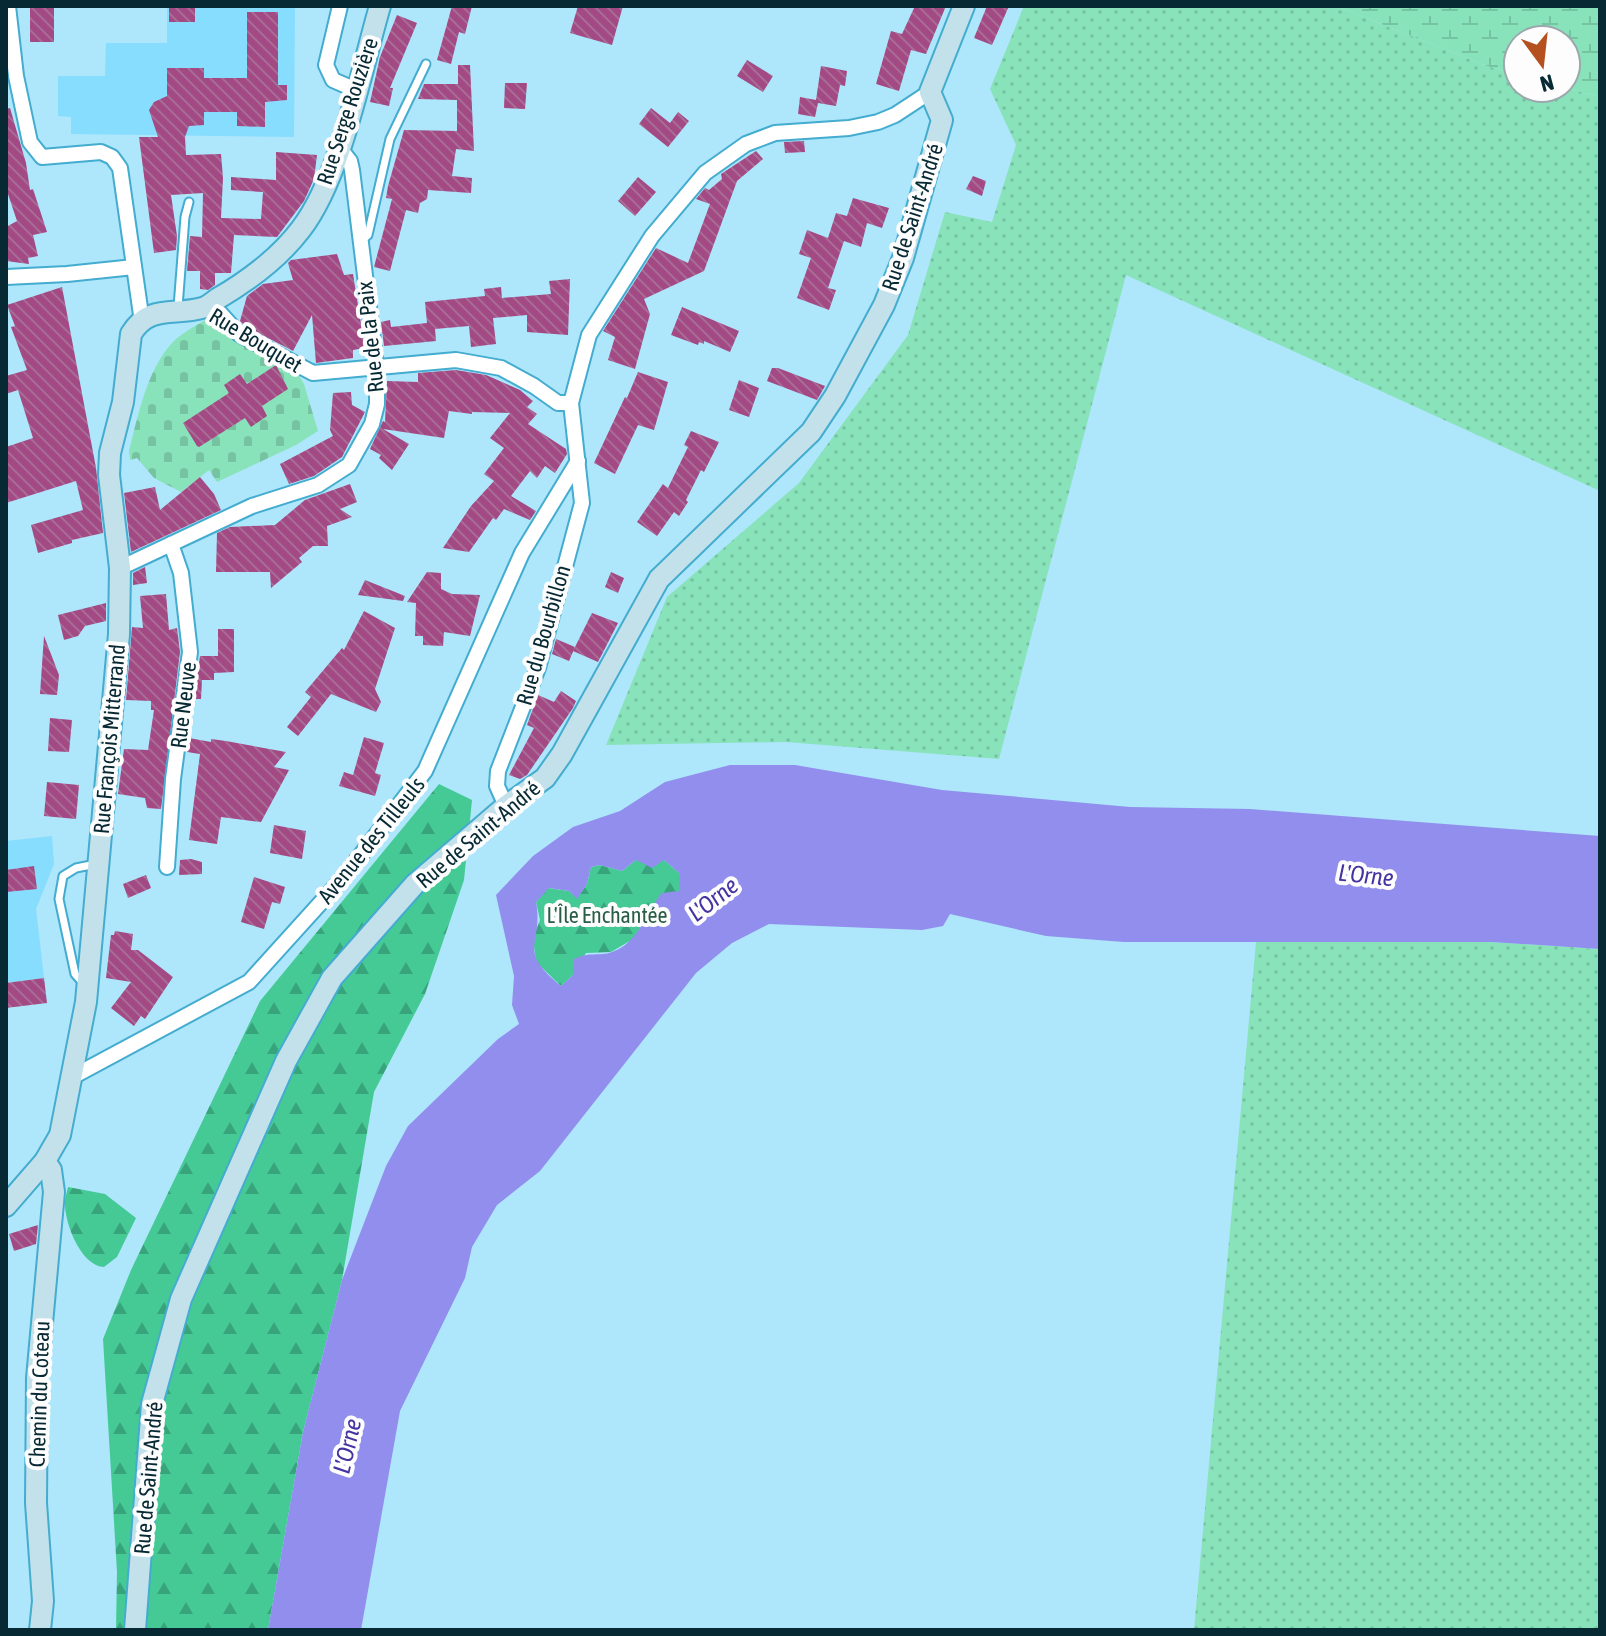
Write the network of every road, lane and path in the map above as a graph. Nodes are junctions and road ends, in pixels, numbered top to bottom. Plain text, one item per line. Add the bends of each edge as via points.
1 (8, 6) edge
2 (340, 6) edge
3 (380, 6) edge
4 (964, 6) edge
5 (426, 64) dead end
6 (356, 90) junction
7 (930, 92) junction
8 (339, 147) junction
9 (189, 202) dead end
10 (360, 242) junction
11 (134, 267) junction
12 (6, 277) edge
13 (202, 308) junction
14 (178, 310) junction
15 (142, 322) junction
16 (377, 369) junction
17 (571, 403) junction
18 (578, 460) junction
19 (171, 544) junction
20 (120, 568) junction
21 (506, 806) junction
22 (98, 863) junction
23 (167, 867) dead end
24 (87, 988) junction
25 (74, 1076) junction
26 (45, 1161) junction
27 (6, 1206) edge
28 (40, 1630) edge
29 (135, 1630) edge

1 - 11 street via 30,142 42,157 101,152 112,157 120,168
2 - 6 street via 326,65 333,80
3 - 6 street, Rue Serge Rouzière
4 - 7 street
5 - 10 lane via 390,139 368,235
6 - 8 street, Rue Serge Rouzière
7 - 17 street via 878,122 760,137 705,173 652,236 589,335
7 - 21 street, Rue de Saint-André via 942,120 903,258 835,396 811,432 659,579 562,754 545,778
8 - 10 street, Rue de la Paix via 352,170
8 - 13 street, Rue Serge Rouzière via 313,211 289,243 245,281
9 - 14 lane
10 - 16 street, Rue de la Paix
11 - 12 street
11 - 15 street
13 - 14 street
13 - 16 street, Rue Bouquet via 220,313 239,334 313,373
14 - 15 street
15 - 20 street, Rue François Mitterrand via 129,344 123,402 110,453
16 - 17 street, Rue Bouquet via 456,360 501,368 558,403
16 - 19 street, Rue de la Paix via 372,424 349,465 318,485 252,506
17 - 18 street, Rue du Bourbillon
18 - 21 street, Rue du Bourbillon via 582,503 538,668 498,771 497,786
18 - 25 street, Avenue des Tilleuls via 522,553 425,771 344,877 249,982
19 - 20 street, Rue de la Paix
19 - 23 street, Rue Neuve via 181,573 190,652
20 - 22 street, Rue François Mitterrand
21 - 29 street, Rue de Saint-André via 415,884 332,978 286,1061 181,1299 152,1404
22 - 24 street, Rue François Mitterrand
22 - 24 lane via 63,876 59,899 75,974
24 - 25 street, Rue François Mitterrand
25 - 26 street, Rue François Mitterrand via 60,1135
26 - 27 street, Rue François Mitterrand
26 - 28 street, Chemin du Coteau via 54,1192 37,1378

